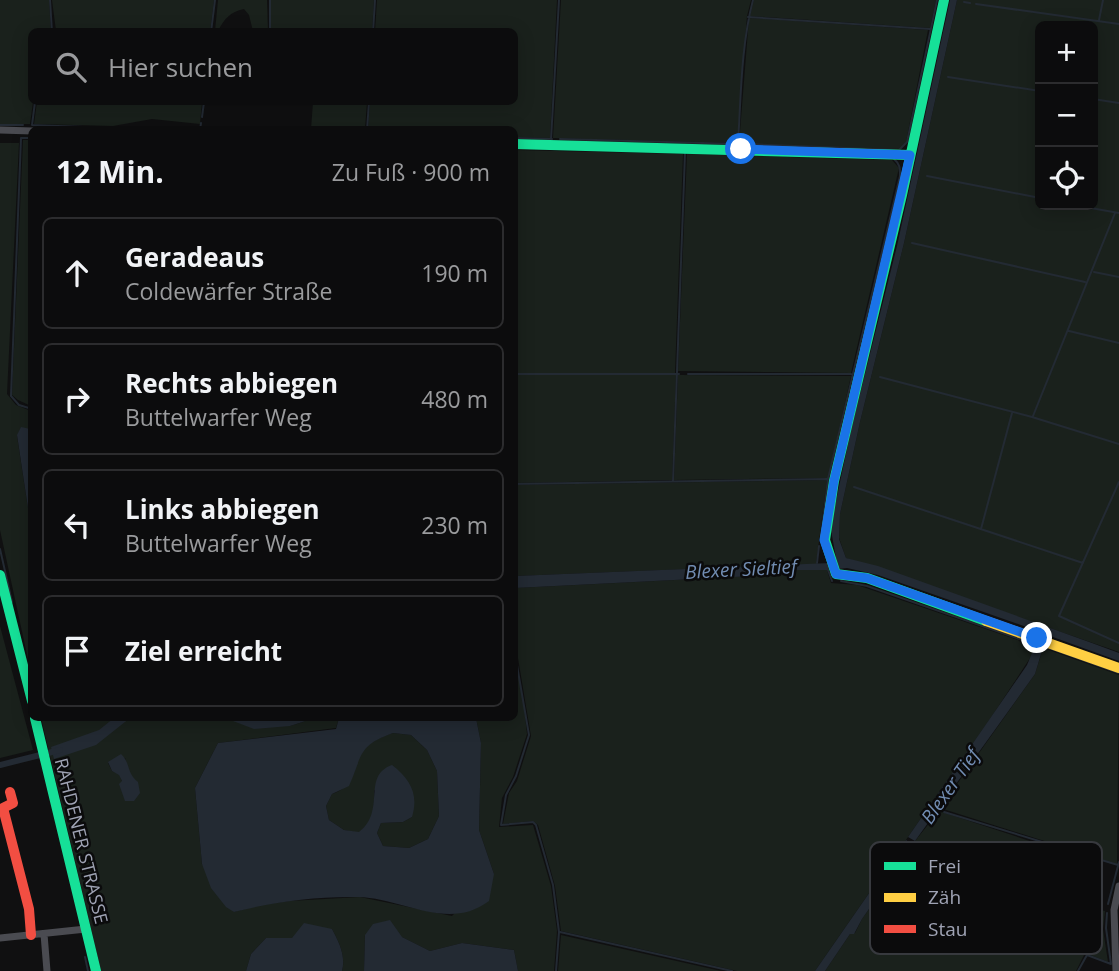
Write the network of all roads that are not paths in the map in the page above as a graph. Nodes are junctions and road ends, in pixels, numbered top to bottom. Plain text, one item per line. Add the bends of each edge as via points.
1 (944, 0) edge
2 (0, 130) edge
3 (28, 131) edge
4 (518, 145) edge
5 (910, 155) junction
6 (0, 575) edge
7 (1119, 668) edge
8 (28, 685) edge
9 (36, 721) edge
10 (10, 792) dead end
11 (2, 818) edge
12 (1119, 887) edge
13 (86, 929) junction
14 (44, 934) junction
15 (31, 935) junction
16 (0, 938) edge
17 (47, 971) edge
18 (96, 971) edge
19 (1116, 971) edge

1 - 5 street
2 - 3 street
4 - 5 street
5 - 7 street via 824,540 841,576 867,578
6 - 8 street
9 - 13 street, RAHDENER STRASSE
10 - 11 street via 13,803 3,808
11 - 15 street via 29,909
12 - 19 street via 1114,910
13 - 14 street
13 - 18 street, RAHDENER STRASSE
14 - 15 street
14 - 17 street
15 - 16 street

